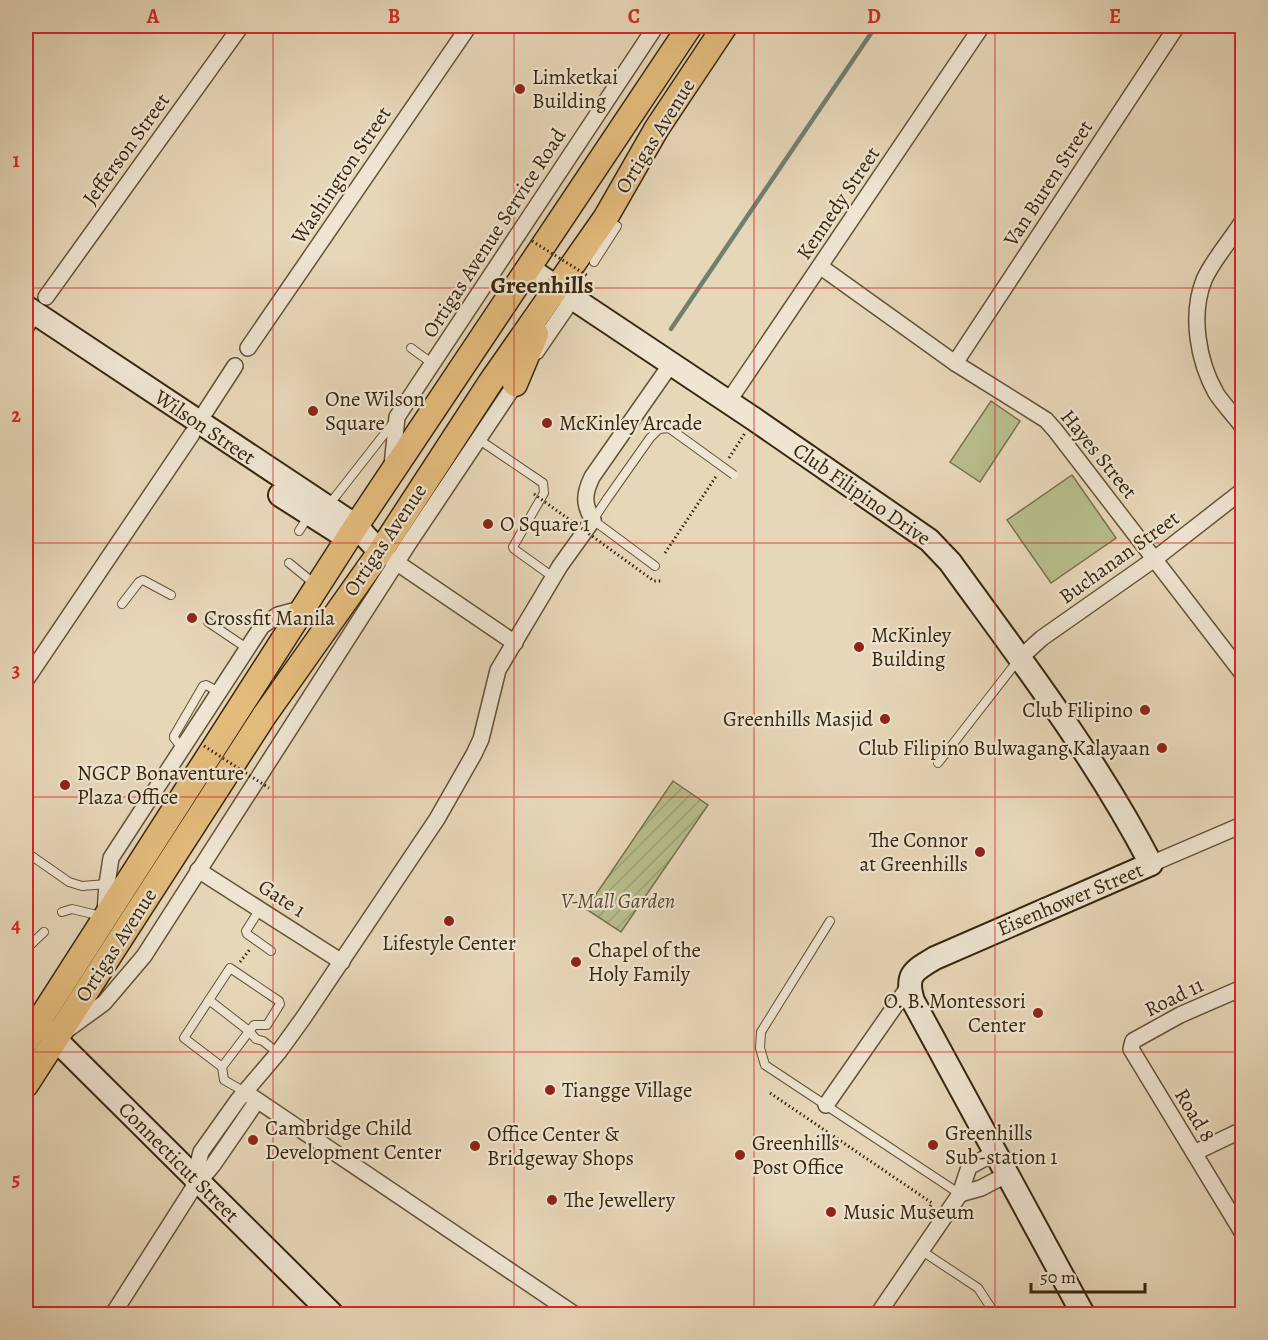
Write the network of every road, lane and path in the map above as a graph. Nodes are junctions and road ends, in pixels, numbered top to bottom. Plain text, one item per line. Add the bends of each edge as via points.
1 (241, 26) edge
2 (469, 26) edge
3 (690, 26) edge
4 (725, 26) edge
5 (982, 26) edge
6 (1177, 26) edge
7 (651, 27) edge
8 (1242, 222) edge
9 (617, 226) dead end
10 (532, 242) dead end
11 (594, 261) dead end
12 (821, 267) junction
13 (529, 268) junction
14 (588, 276) dead end
15 (564, 293) junction
16 (46, 297) dead end
17 (536, 317) junction
18 (26, 320) edge
19 (248, 348) dead end
20 (411, 348) dead end
21 (955, 363) junction
22 (433, 364) junction
23 (671, 364) junction
24 (235, 366) dead end
25 (515, 384) junction
26 (728, 402) junction
27 (398, 417) junction
28 (1242, 426) edge
29 (195, 429) junction
30 (478, 439) junction
31 (393, 473) junction
32 (734, 475) dead end
33 (1242, 491) edge
34 (534, 494) dead end
35 (311, 518) junction
36 (593, 520) junction
37 (352, 533) junction
38 (676, 536) dead end
39 (665, 553) dead end
40 (388, 558) junction
41 (1156, 558) junction
42 (289, 563) dead end
43 (655, 566) dead end
44 (553, 577) junction
45 (663, 580) dead end
46 (318, 587) junction
47 (171, 595) dead end
48 (122, 604) dead end
49 (304, 608) junction
50 (208, 622) dead end
51 (515, 643) junction
52 (248, 649) junction
53 (1020, 658) junction
54 (1242, 673) edge
55 (26, 680) edge
56 (204, 746) dead end
57 (938, 764) dead end
58 (269, 788) dead end
59 (1242, 825) edge
60 (26, 852) edge
61 (1151, 864) junction
62 (198, 870) junction
63 (107, 884) junction
64 (260, 909) junction
65 (62, 912) dead end
66 (105, 917) junction
67 (830, 921) dead end
68 (44, 932) dead end
69 (26, 950) edge
70 (271, 951) dead end
71 (342, 962) junction
72 (909, 986) junction
73 (1242, 988) edge
74 (209, 1000) junction
75 (917, 1009) junction
76 (30, 1024) edge
77 (881, 1025) junction
78 (249, 1031) junction
79 (55, 1039) junction
80 (1131, 1049) joint
81 (278, 1053) junction
82 (222, 1067) junction
83 (26, 1085) edge
84 (770, 1093) dead end
85 (251, 1097) junction
86 (826, 1105) junction
87 (1242, 1130) edge
88 (994, 1153) junction
89 (1194, 1153) junction
90 (1006, 1175) junction
91 (195, 1183) junction
92 (960, 1194) junction
93 (925, 1215) dead end
94 (1242, 1232) edge
95 (922, 1251) junction
96 (113, 1314) edge
97 (332, 1314) edge
98 (574, 1314) edge
99 (878, 1314) edge
100 (995, 1314) edge
101 (1083, 1314) edge

1 - 16 street, Jefferson Street
2 - 19 street, Washington Street
3 - 13 main road, Ortigas Avenue
4 - 15 main road, Ortigas Avenue via 657,128
5 - 12 street, Kennedy Street
6 - 21 street, Van Buren Street
7 - 22 street, Ortigas Avenue Service Road
8 - 28 street via 1205,278 1198,299 1197,323 1204,364 1217,393
9 - 11 lane
10 - 14 path, bridge
12 - 21 street, Hayes Street
12 - 26 street, Kennedy Street
13 - 15 street, Club Filipino Drive
13 - 31 main road, Ortigas Avenue
15 - 17 main road, Ortigas Avenue
15 - 23 street, Club Filipino Drive
15 - 25 street
17 - 25 main road via 536,335
17 - 40 main road, Ortigas Avenue via 414,497
18 - 29 street, Wilson Street
20 - 22 lane
21 - 41 street, Hayes Street via 1046,420
22 - 27 street, Ortigas Avenue Service Road
23 - 26 street, Club Filipino Drive
23 - 36 street via 592,477 584,497
24 - 29 street
25 - 30 street
26 - 53 street, Club Filipino Drive via 929,540 951,562
27 - 31 street, Ortigas Avenue Service Road
27 - 35 lane
29 - 35 street, Wilson Street
29 - 35 street, Wilson Street via 215,450
29 - 55 street
30 - 40 street
30 - 44 lane via 543,483 544,493 513,547
31 - 37 main road, Ortigas Avenue
32 - 36 lane, bridge via 669,428 660,429
33 - 41 street, Buchanan Street
34 - 45 path, bridge via 654,581
35 - 37 street, Wilson Street
36 - 43 lane
36 - 44 street
37 - 40 street, Wilson Street
37 - 46 main road, Ortigas Avenue
38 - 39 path
40 - 51 street
40 - 62 street
40 - 79 main road, Ortigas Avenue via 264,716
41 - 53 street, Buchanan Street via 1042,638
41 - 54 street, Hayes Street
42 - 46 lane
44 - 51 street
46 - 49 main road, Ortigas Avenue
47 - 48 lane via 143,580
49 - 52 street via 278,615 262,626
49 - 66 main road, Ortigas Avenue
50 - 52 lane
51 - 71 street via 498,669 474,754 437,819
52 - 63 street via 111,858
53 - 57 lane
53 - 61 street, Club Filipino Drive via 1070,727
56 - 58 path, bridge
59 - 61 street, Eisenhower Street
60 - 63 lane via 69,882 82,886
61 - 72 street, Eisenhower Street via 935,958 913,974
62 - 64 street, Gate 1
62 - 79 street via 144,956 104,1003
63 - 66 street
64 - 70 lane via 246,931
64 - 71 street, Gate 1
65 - 66 lane via 72,909
66 - 76 main road, Ortigas Avenue
67 - 86 lane via 761,1032 760,1040 765,1065
68 - 69 lane
71 - 81 street
72 - 75 street
72 - 77 street
73 - 80 street, Road 11 via 1180,1015 1133,1041
74 - 78 lane
74 - 78 lane via 230,968 280,1002 267,1025 256,1023
74 - 82 lane via 184,1040
75 - 77 street via 903,1009
75 - 88 street
76 - 79 street, Connecticut Street
77 - 86 street
78 - 81 lane
78 - 82 lane
79 - 83 main road, Ortigas Avenue
79 - 91 street, Connecticut Street
80 - 89 street, Road 8
81 - 85 street
82 - 85 lane via 224,1080
84 - 93 path via 932,1203
85 - 91 street
85 - 98 street
86 - 92 lane
87 - 89 street
88 - 90 street
88 - 92 street via 969,1167
89 - 94 street, Road 8
90 - 92 street
90 - 101 street
91 - 96 street
91 - 97 street, Connecticut Street
92 - 95 street
95 - 99 street
95 - 100 lane via 978,1288

